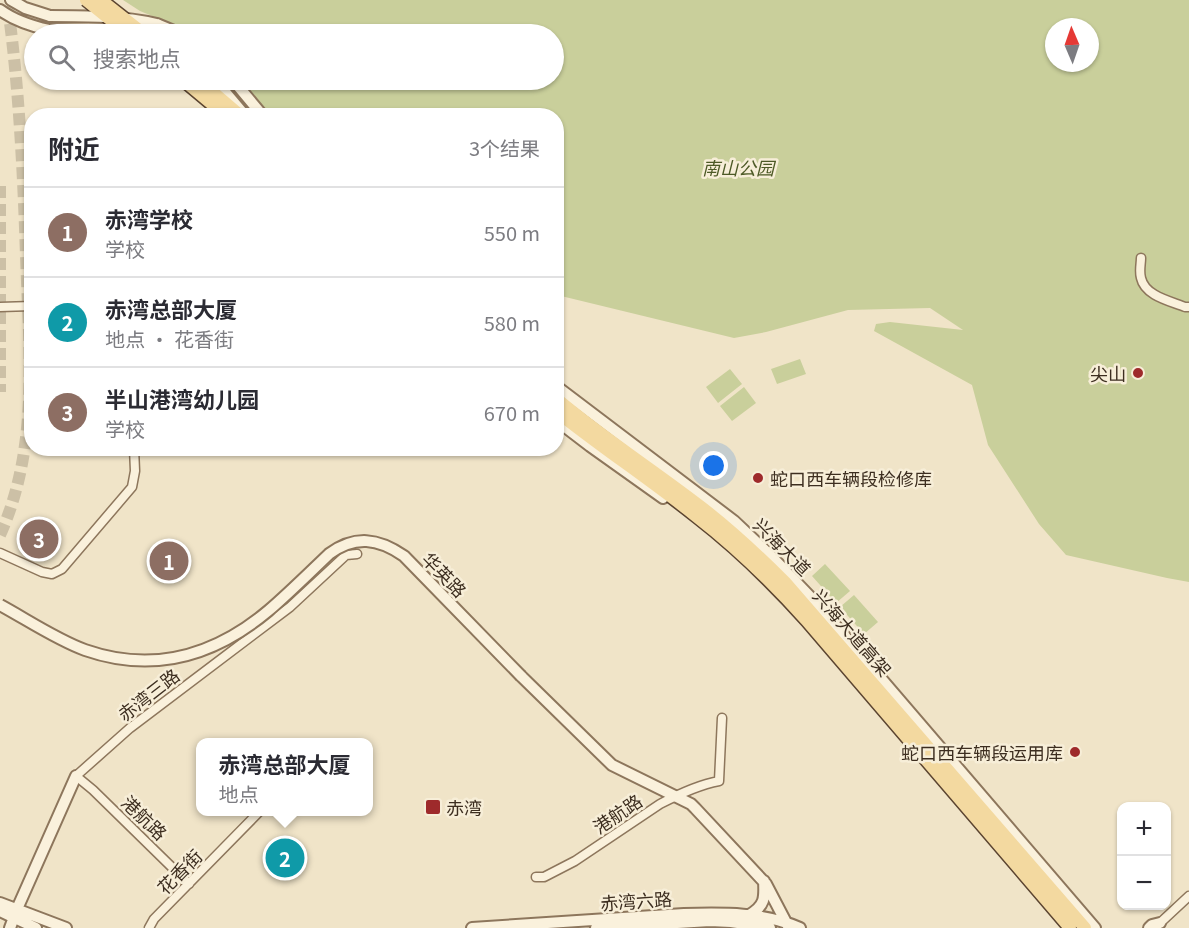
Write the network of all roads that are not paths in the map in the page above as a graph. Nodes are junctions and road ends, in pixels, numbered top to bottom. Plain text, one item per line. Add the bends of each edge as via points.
1 (11, 0) edge
2 (86, 0) edge
3 (101, 0) edge
4 (0, 10) edge
5 (25, 24) edge
6 (116, 24) edge
7 (131, 24) edge
8 (158, 24) edge
9 (195, 90) edge
10 (211, 90) edge
11 (223, 90) edge
12 (241, 90) edge
13 (216, 108) edge
14 (233, 108) edge
15 (237, 108) edge
16 (256, 108) edge
17 (1142, 258) dead end
18 (24, 306) edge
19 (0, 307) edge
20 (1189, 307) edge
21 (564, 392) edge
22 (564, 404) edge
23 (564, 417) edge
24 (564, 426) edge
25 (134, 456) edge
26 (0, 553) edge
27 (357, 555) dead end
28 (0, 605) edge
29 (722, 718) dead end
30 (76, 776) junction
31 (675, 796) junction
32 (255, 816) edge
33 (536, 877) dead end
34 (764, 881) junction
35 (189, 884) junction
36 (1189, 896) edge
37 (0, 903) edge
38 (749, 915) junction
39 (10, 916) edge
40 (788, 926) edge
41 (1161, 926) edge
42 (496, 927) edge
43 (1092, 927) edge
44 (4, 928) edge
45 (36, 928) edge
46 (66, 928) edge
47 (149, 928) edge
48 (472, 928) edge
49 (596, 928) edge
50 (770, 928) edge
51 (800, 928) edge
52 (1063, 928) edge
53 (1070, 928) edge
54 (1149, 928) edge

1 - 8 street, bridge via 50,16 114,17
2 - 6 main road, bridge
3 - 7 main road, bridge
4 - 5 street, bridge
9 - 13 main road
10 - 14 main road
11 - 15 street
12 - 16 street
17 - 20 street via 1141,280 1147,290
18 - 19 street
21 - 43 street, 兴海大道 via 734,521 771,556 818,605
22 - 43 main road, 兴海大道高架 via 701,507 785,582
23 - 53 main road, 兴海大道高架 via 697,517 771,583
24 - 52 street via 719,541 754,573 803,624
25 - 26 street via 132,487 62,569 52,574 42,572
27 - 30 street, 赤湾三路 via 346,555 290,608 130,728
28 - 31 street, 华英路, bridge via 83,649 128,660 165,660 207,650 230,638 268,611 339,547 369,541 386,545 404,556 612,765
29 - 31 street, 港航路 via 718,781
30 - 35 street, 港航路
30 - 39 street, 赤湾三路
31 - 33 street, 港航路 via 575,861 544,877
31 - 34 street, 华英路 via 691,804
32 - 35 street, 花香街
34 - 38 street via 762,904
34 - 40 street, 华英路
35 - 47 street, 花香街
36 - 41 street
37 - 39 street
38 - 40 street, 赤湾六路
38 - 42 street, 赤湾六路 via 684,914
39 - 44 street, 赤湾三路
39 - 45 street
39 - 46 street
40 - 51 street, 赤湾六路
41 - 54 street
42 - 48 street, 赤湾六路
49 - 50 street, 赤湾六路 via 710,921

